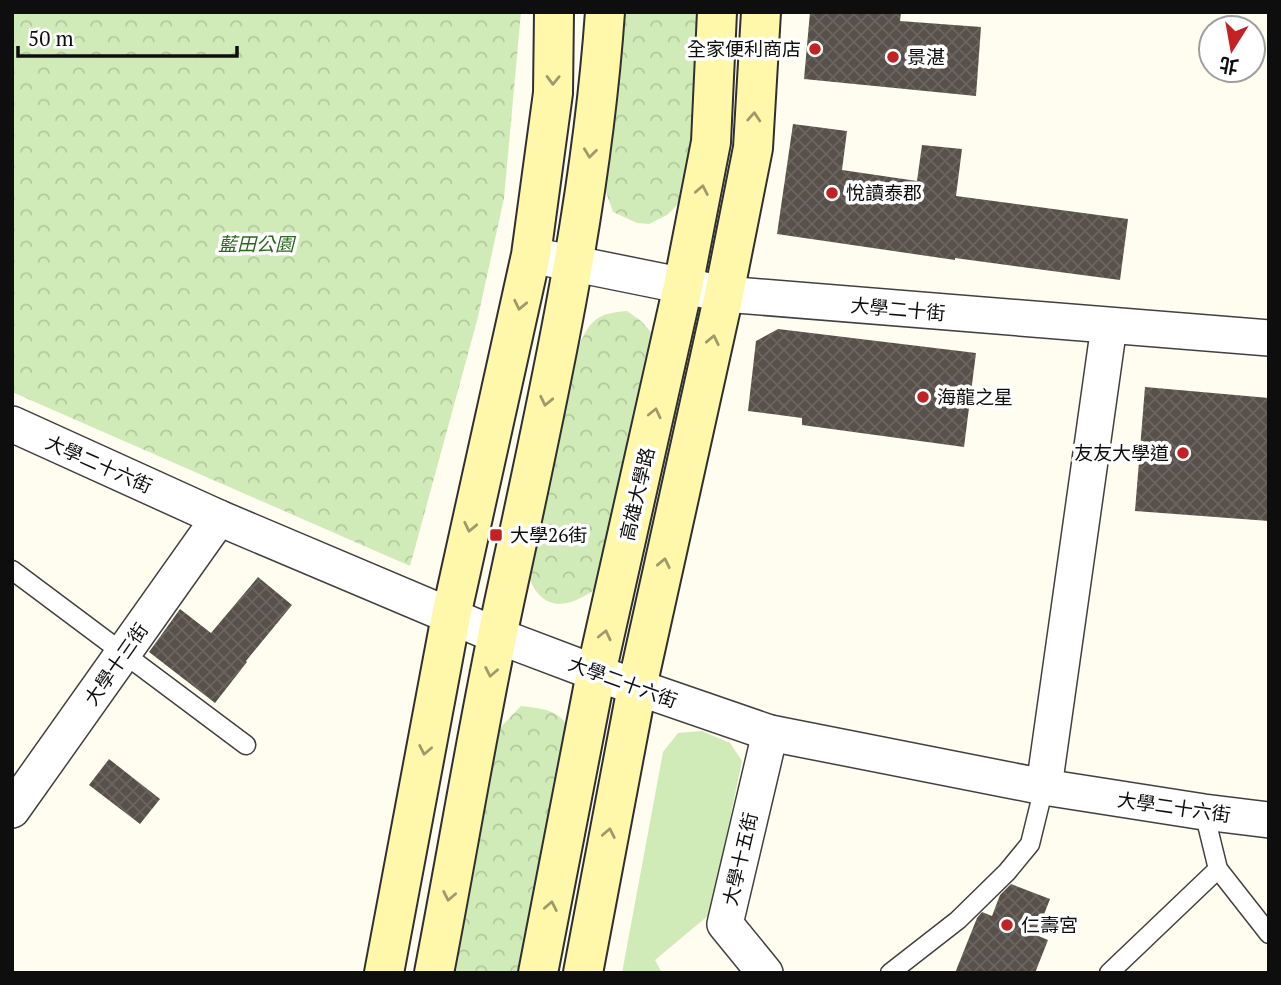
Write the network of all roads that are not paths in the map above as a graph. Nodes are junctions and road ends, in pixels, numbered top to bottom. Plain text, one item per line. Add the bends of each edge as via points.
1 (554, 12) edge
2 (605, 12) edge
3 (717, 12) edge
4 (761, 12) edge
5 (531, 255) junction
6 (574, 264) junction
7 (683, 286) junction
8 (724, 294) junction
9 (1109, 326) junction
10 (1269, 338) edge
11 (12, 424) edge
12 (219, 518) junction
13 (12, 570) edge
14 (451, 616) junction
15 (498, 636) junction
16 (122, 655) junction
17 (596, 673) junction
18 (637, 687) junction
19 (770, 733) junction
20 (246, 746) dead end
21 (1044, 787) junction
22 (12, 810) edge
23 (1204, 813) junction
24 (1269, 820) edge
25 (1218, 869) junction
26 (1269, 934) edge
27 (384, 973) edge
28 (434, 973) edge
29 (538, 973) edge
30 (583, 973) edge
31 (765, 973) edge
32 (890, 973) edge
33 (1109, 973) edge

1 -> 5 street via 553,93
2 -> 6 street
7 -> 3 street, 高雄大學路 via 711,142
8 -> 4 street via 752,148
5 - 6 street, 大學二十街
5 -> 14 street
6 - 7 street, 大學二十街
6 -> 15 street
7 - 8 street, 大學二十街
17 -> 7 street, 高雄大學路
8 - 9 street, 大學二十街
18 -> 8 street
9 - 10 street, 大學二十街
9 - 21 street
11 - 12 street, 大學二十六街
12 - 14 street, 大學二十六街
12 - 16 street, 大學十三街
13 - 16 lane
14 - 15 street, 大學二十六街
14 -> 27 street
15 - 17 street, 大學二十六街
15 -> 28 street
16 - 20 lane
16 - 22 street, 大學十三街
17 - 18 street, 大學二十六街
29 -> 17 street, 高雄大學路
18 - 19 street, 大學二十六街
30 -> 18 street
19 - 21 street, 大學二十六街
19 - 31 street, 大學十五街 via 725,924
21 - 23 street, 大學二十六街
21 - 32 lane via 1030,844 1023,853 958,920
23 - 24 street, 大學二十六街
23 - 25 lane
25 - 26 lane
25 - 33 lane

